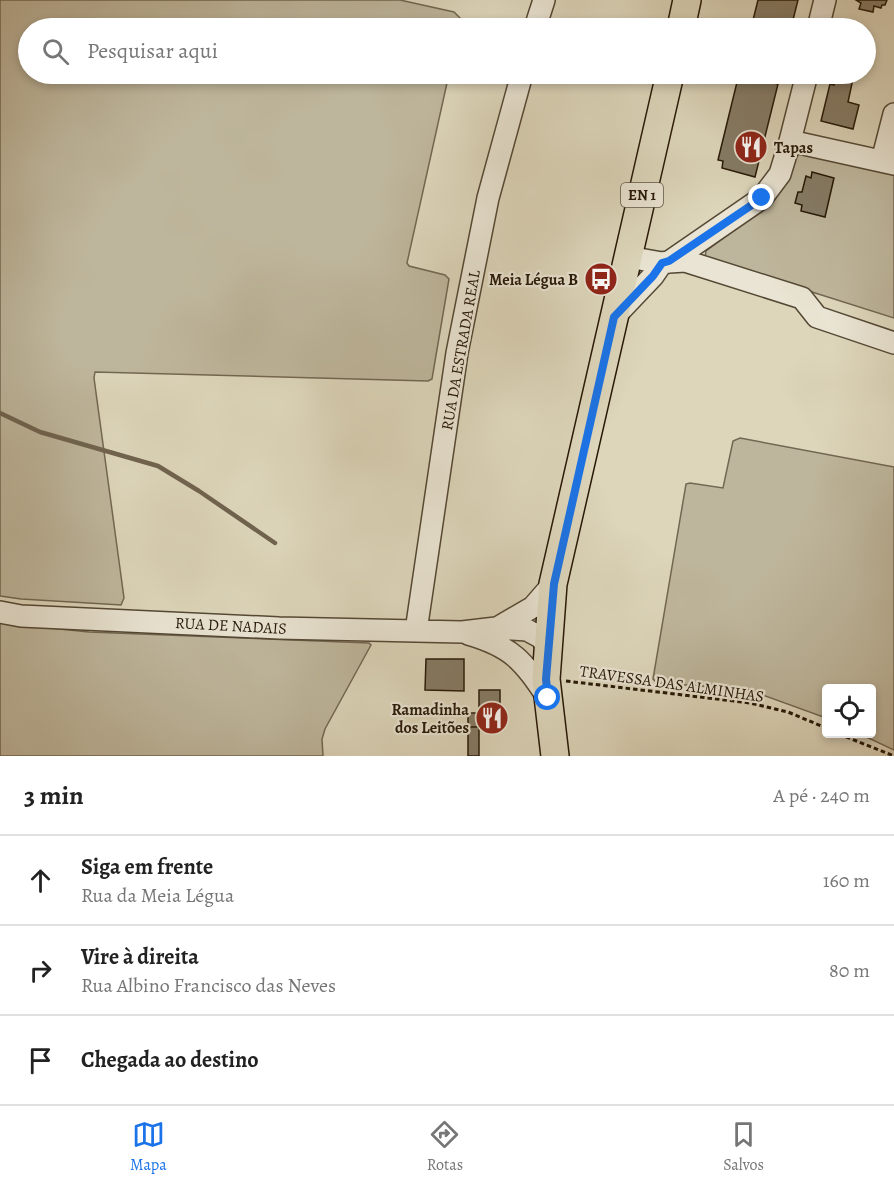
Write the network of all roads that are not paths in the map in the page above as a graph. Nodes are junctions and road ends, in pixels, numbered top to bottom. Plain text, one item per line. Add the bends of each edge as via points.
1 (544, 0) edge
2 (687, 0) edge
3 (825, 0) edge
4 (538, 18) edge
5 (683, 18) edge
6 (820, 18) edge
7 (519, 84) edge
8 (668, 84) edge
9 (804, 84) edge
10 (894, 114) edge
11 (790, 141) junction
12 (888, 163) edge
13 (637, 218) junction
14 (626, 264) junction
15 (661, 267) junction
16 (614, 317) junction
17 (894, 343) edge
18 (554, 584) junction
19 (0, 612) edge
20 (416, 631) junction
21 (498, 637) junction
22 (548, 670) junction
23 (555, 756) edge

1 - 4 street
2 - 5 main road
3 - 6 street
7 - 20 street, RUA DA ESTRADA REAL via 488,198 459,342
8 - 13 main road, EN 1
9 - 11 street
10 - 12 street
11 - 12 street
11 - 15 street via 780,174 762,198
13 - 14 main road, EN 1
13 - 15 street
14 - 15 street
14 - 16 main road, EN 1
15 - 16 street
15 - 17 street via 685,261 802,298 817,317
16 - 18 main road, EN 1
18 - 21 street
18 - 22 main road, EN 1
19 - 20 street, RUA DE NADAIS via 255,627
20 - 21 street, RUA DE NADAIS via 462,632 489,640
21 - 22 street, RUA DE NADAIS via 529,669
21 - 22 street, RUA DE NADAIS via 527,630 540,637
22 - 23 main road, EN 1

